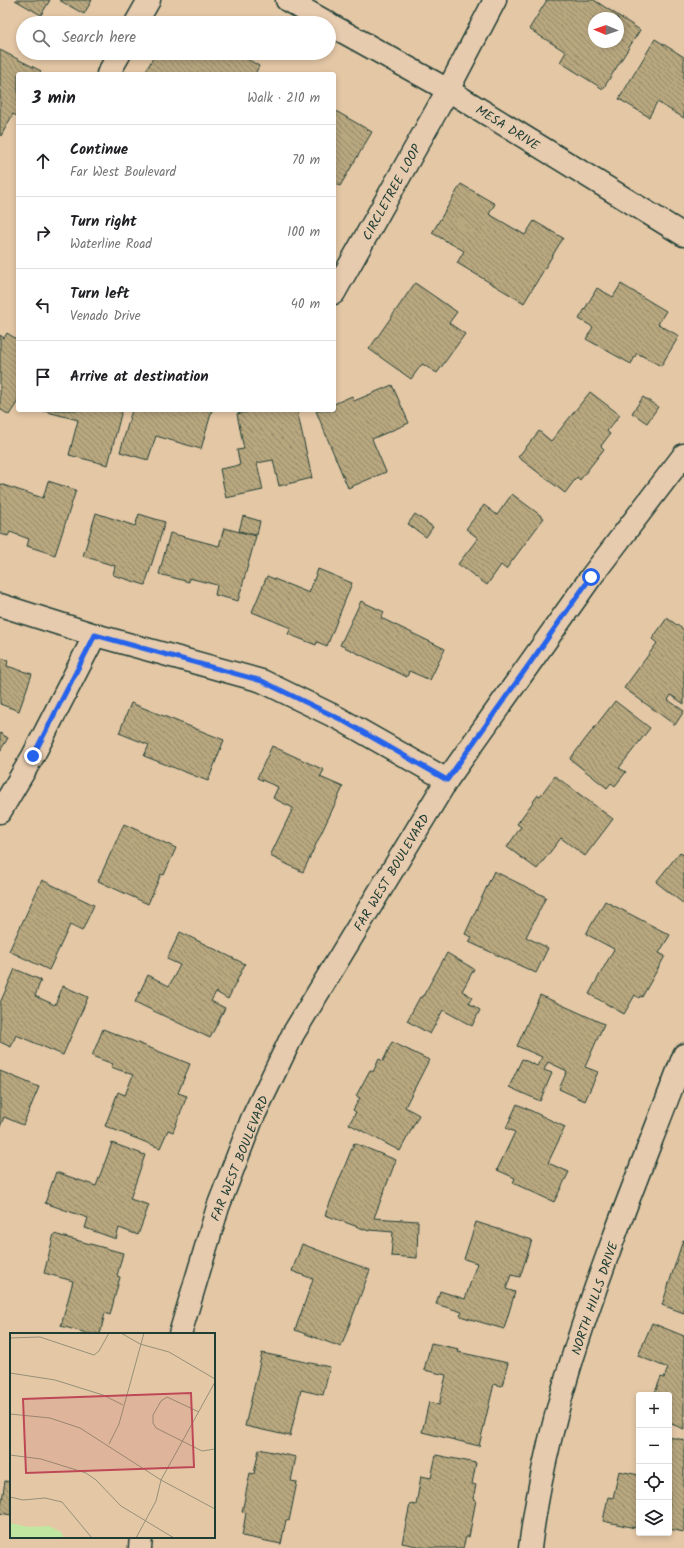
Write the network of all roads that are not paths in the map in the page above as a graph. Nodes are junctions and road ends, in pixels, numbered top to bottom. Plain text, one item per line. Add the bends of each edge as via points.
1 (149, 0) edge
2 (287, 0) edge
3 (495, 0) edge
4 (140, 16) edge
5 (316, 16) edge
6 (336, 27) edge
7 (116, 60) edge
8 (109, 72) edge
9 (448, 90) junction
10 (684, 235) edge
11 (336, 289) edge
12 (684, 455) edge
13 (0, 605) edge
14 (95, 635) junction
15 (447, 780) junction
16 (0, 812) edge
17 (684, 1055) edge
18 (180, 1333) edge
19 (141, 1538) edge
20 (140, 1548) edge
21 (530, 1548) edge

1 - 4 street
2 - 5 street, MESA DRIVE
3 - 9 street, CIRCLETREE LOOP
6 - 9 street, MESA DRIVE
7 - 8 street
9 - 10 street, MESA DRIVE
9 - 11 street, CIRCLETREE LOOP
12 - 15 street, FAR WEST BOULEVARD via 591,577
13 - 14 street
14 - 15 street via 262,681 340,719
14 - 16 street via 33,756
15 - 18 street, FAR WEST BOULEVARD via 293,1034 252,1119 218,1207
17 - 21 street, NORTH HILLS DRIVE via 591,1302 558,1403 535,1507
19 - 20 street

